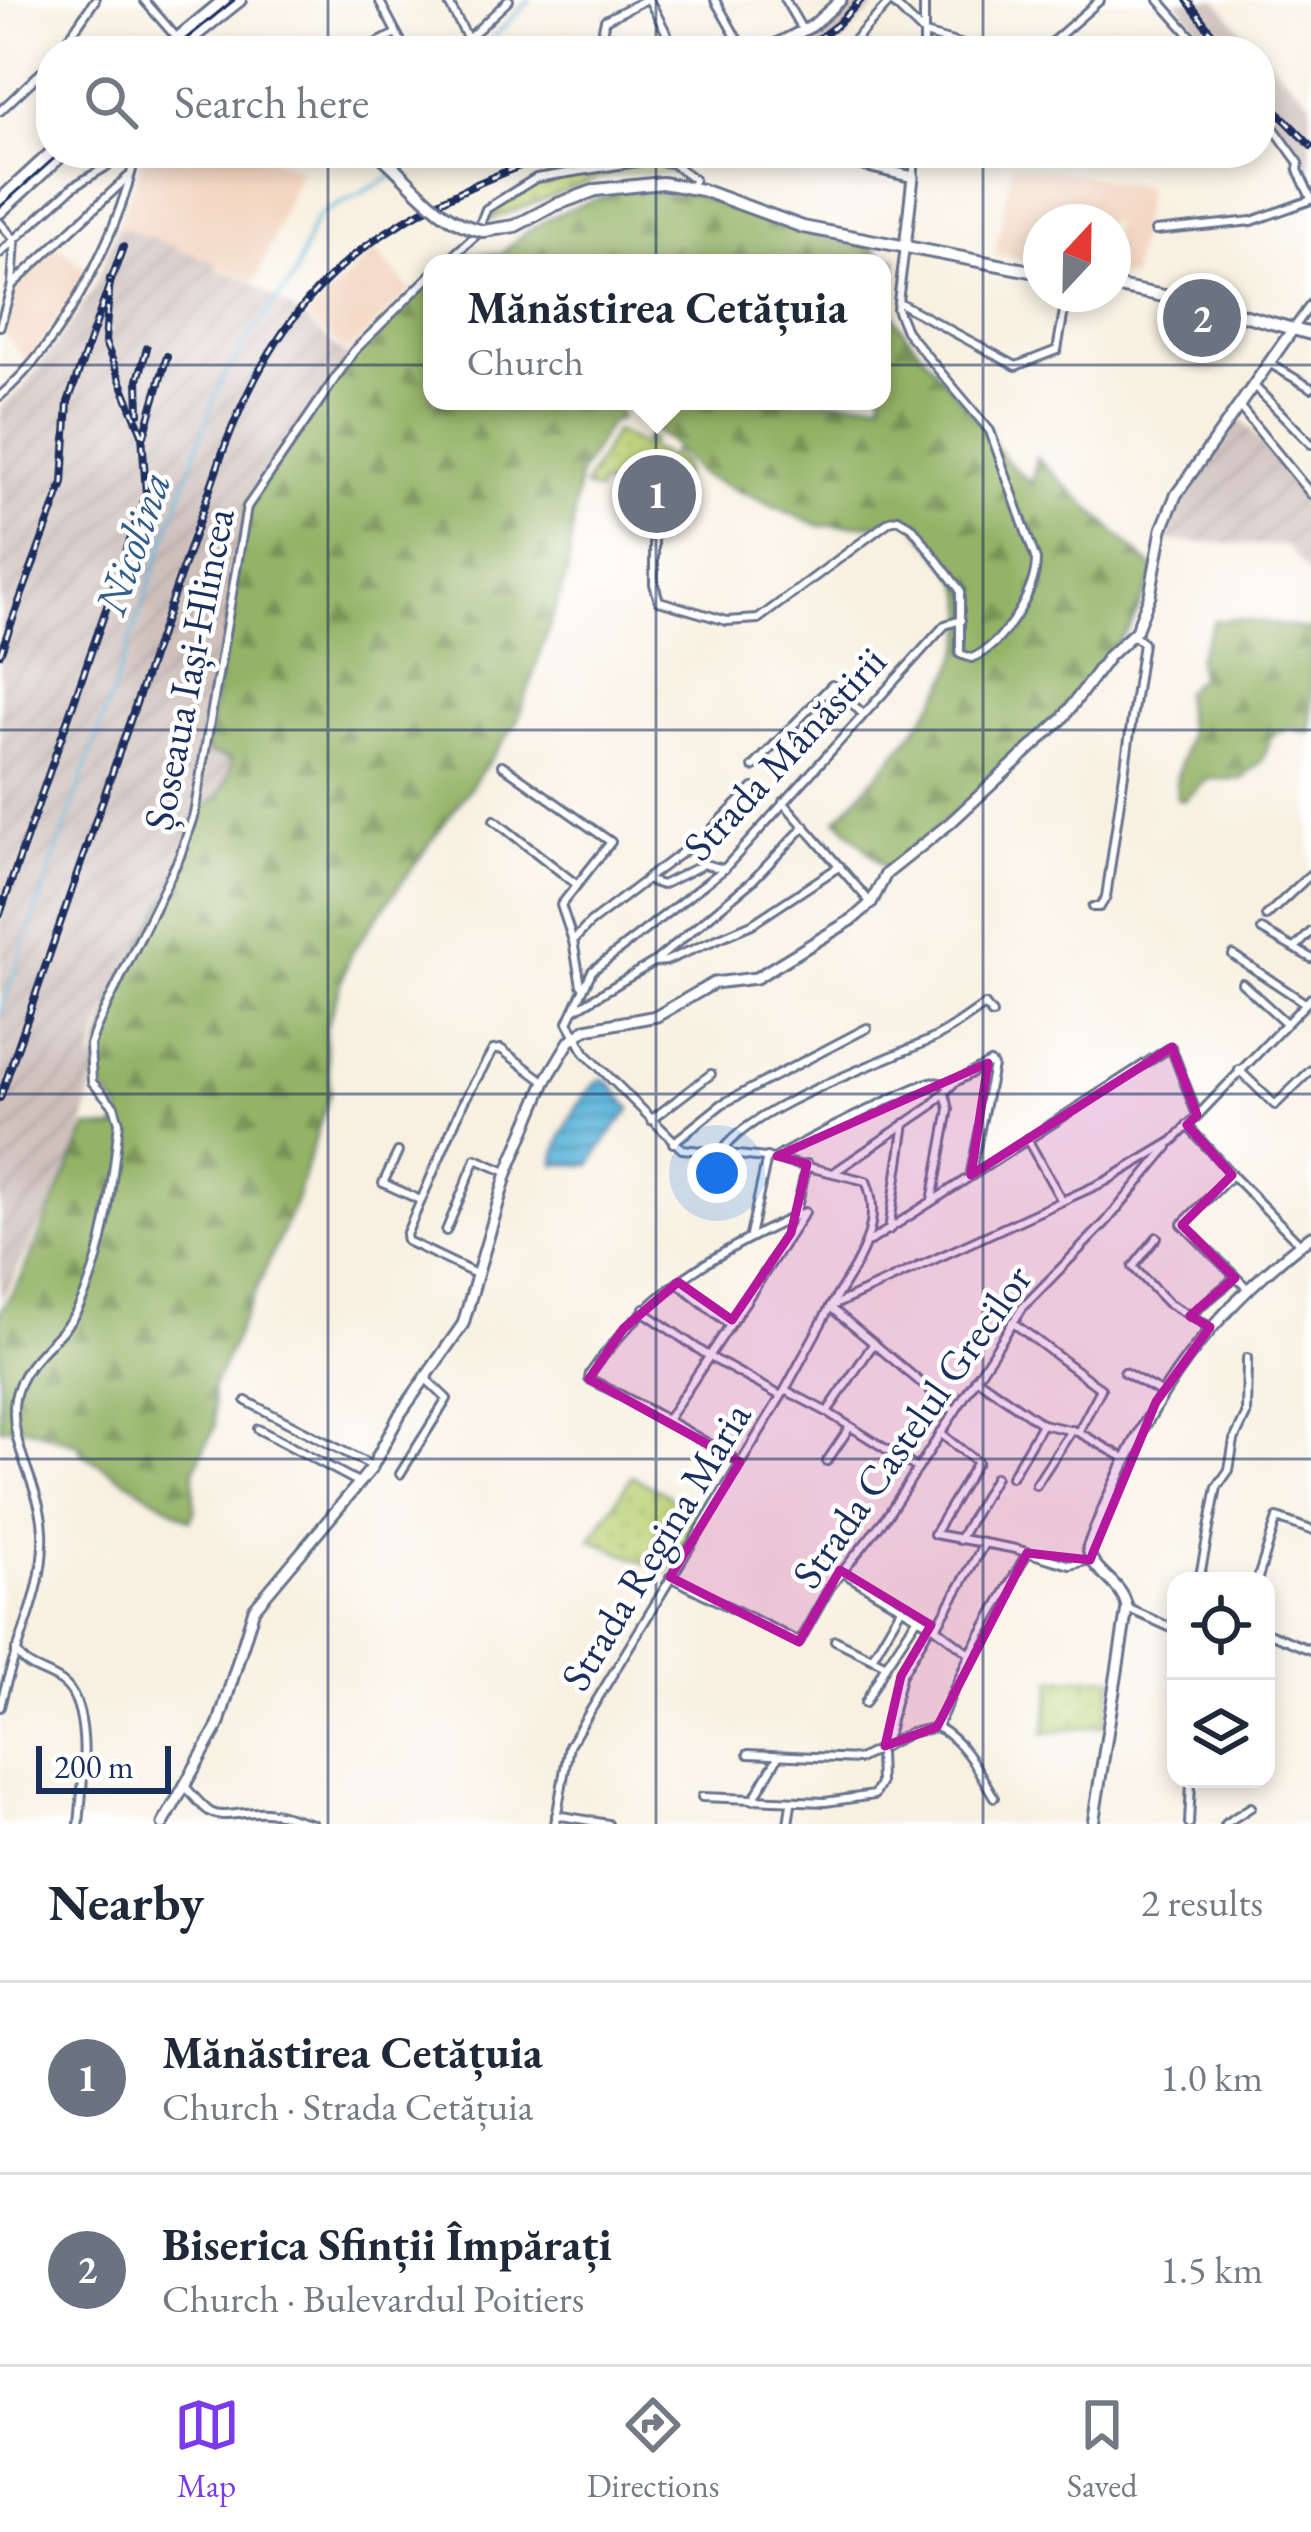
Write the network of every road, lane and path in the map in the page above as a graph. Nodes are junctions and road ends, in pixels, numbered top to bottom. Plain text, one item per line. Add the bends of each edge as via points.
1 (95, 0) edge
2 (144, 0) edge
3 (224, 0) edge
4 (240, 0) edge
5 (447, 0) edge
6 (509, 0) edge
7 (647, 0) edge
8 (715, 0) edge
9 (785, 0) edge
10 (841, 0) edge
11 (892, 0) edge
12 (924, 0) edge
13 (1100, 0) edge
14 (1159, 0) edge
15 (381, 1) edge
16 (803, 32) junction
17 (396, 33) junction
18 (925, 34) junction
19 (70, 36) edge
20 (166, 36) edge
21 (185, 36) edge
22 (189, 36) edge
23 (390, 36) edge
24 (398, 36) edge
25 (465, 36) edge
26 (470, 36) edge
27 (601, 36) edge
28 (667, 36) edge
29 (735, 36) edge
30 (795, 36) edge
31 (858, 36) edge
32 (932, 36) edge
33 (1059, 36) edge
34 (1191, 36) edge
35 (36, 77) edge
36 (0, 111) edge
37 (1275, 130) edge
38 (36, 167) edge
39 (48, 168) edge
40 (106, 168) edge
41 (131, 168) edge
42 (397, 168) edge
43 (599, 168) edge
44 (680, 168) edge
45 (876, 168) edge
46 (915, 168) edge
47 (130, 175) junction
48 (914, 177) junction
49 (692, 185) junction
50 (1311, 199) edge
51 (0, 200) edge
52 (0, 212) edge
53 (0, 223) edge
54 (1155, 231) dead end
55 (15, 240) junction
56 (905, 245) junction
57 (0, 254) edge
58 (455, 254) edge
59 (1023, 267) edge
60 (423, 283) edge
61 (12, 285) junction
62 (1131, 288) edge
63 (898, 302) junction
64 (1311, 304) edge
65 (1064, 312) edge
66 (0, 326) edge
67 (1295, 327) junction
68 (1311, 332) edge
69 (1269, 363) junction
70 (1254, 386) junction
71 (1311, 388) edge
72 (0, 396) edge
73 (1239, 406) junction
74 (1311, 444) edge
75 (1311, 494) edge
76 (654, 508) dead end
77 (961, 620) junction
78 (1133, 635) junction
79 (863, 714) junction
80 (502, 765) dead end
81 (753, 767) dead end
82 (753, 788) dead end
83 (783, 802) junction
84 (494, 820) dead end
85 (805, 826) junction
86 (840, 866) junction
87 (724, 869) junction
88 (1311, 874) edge
89 (646, 880) junction
90 (576, 884) junction
91 (871, 903) junction
92 (1093, 907) dead end
93 (1266, 916) dead end
94 (1262, 930) dead end
95 (1311, 932) edge
96 (573, 941) junction
97 (1294, 948) junction
98 (1233, 955) dead end
99 (1311, 958) edge
100 (654, 962) junction
101 (579, 966) junction
102 (592, 971) junction
103 (1242, 983) dead end
104 (581, 988) junction
105 (1308, 1001) edge
106 (571, 1011) junction
107 (992, 1014) dead end
108 (1286, 1022) junction
109 (867, 1028) dead end
110 (574, 1037) junction
111 (1239, 1070) junction
112 (1311, 1070) edge
113 (711, 1074) dead end
114 (545, 1082) junction
115 (951, 1085) junction
116 (945, 1094) junction
117 (1197, 1115) junction
118 (651, 1120) junction
119 (905, 1123) junction
120 (1187, 1125) junction
121 (1027, 1139) junction
122 (1173, 1141) junction
123 (673, 1143) junction
124 (398, 1152) dead end
125 (721, 1153) junction
126 (771, 1158) junction
127 (806, 1164) junction
128 (836, 1172) junction
129 (507, 1173) junction
130 (970, 1175) junction
131 (1232, 1175) junction
132 (421, 1201) junction
133 (932, 1201) junction
134 (1062, 1201) junction
135 (795, 1216) junction
136 (889, 1230) junction
137 (446, 1231) dead end
138 (1311, 1236) edge
139 (749, 1238) junction
140 (1157, 1238) dead end
141 (867, 1242) junction
142 (1300, 1244) junction
143 (480, 1275) junction
144 (1235, 1278) junction
145 (678, 1282) junction
146 (1247, 1288) junction
147 (830, 1307) junction
148 (644, 1308) junction
149 (1189, 1316) junction
150 (1012, 1322) junction
151 (730, 1324) junction
152 (1210, 1327) junction
153 (874, 1342) junction
154 (710, 1357) junction
155 (1246, 1358) dead end
156 (1124, 1372) dead end
157 (425, 1378) junction
158 (976, 1378) junction
159 (783, 1393) junction
160 (1162, 1393) junction
161 (246, 1401) dead end
162 (955, 1411) junction
163 (827, 1412) junction
164 (667, 1420) junction
165 (1042, 1424) junction
166 (850, 1427) junction
167 (258, 1429) dead end
168 (1075, 1431) junction
169 (940, 1433) junction
170 (1128, 1460) junction
171 (827, 1461) dead end
172 (740, 1462) junction
173 (372, 1466) junction
174 (918, 1468) junction
175 (400, 1474) dead end
176 (995, 1477) dead end
177 (1011, 1477) dead end
178 (360, 1483) junction
179 (1036, 1485) dead end
180 (1311, 1530) edge
181 (959, 1540) junction
182 (984, 1544) junction
183 (1027, 1553) junction
184 (1090, 1560) junction
185 (842, 1572) junction
186 (1201, 1572) edge
187 (1259, 1572) edge
188 (670, 1576) junction
189 (902, 1607) junction
190 (1127, 1608) junction
191 (918, 1617) junction
192 (934, 1626) junction
193 (1167, 1626) edge
194 (1275, 1636) edge
195 (835, 1640) dead end
196 (15, 1648) junction
197 (1311, 1650) edge
198 (970, 1654) junction
199 (872, 1658) junction
200 (9, 1664) junction
201 (23, 1664) junction
202 (886, 1665) junction
203 (865, 1703) dead end
204 (0, 1707) edge
205 (937, 1727) junction
206 (882, 1748) junction
207 (748, 1754) dead end
208 (778, 1756) junction
209 (184, 1786) junction
210 (1191, 1788) edge
211 (702, 1797) dead end
212 (994, 1797) dead end
213 (752, 1800) junction
214 (791, 1802) junction
215 (1251, 1807) dead end
216 (556, 1819) edge
217 (79, 1824) edge
218 (163, 1824) edge
219 (313, 1824) edge
220 (608, 1824) edge
221 (788, 1824) edge
222 (1093, 1824) edge
223 (1189, 1824) edge
224 (1225, 1824) edge

1 - 19 street
2 - 20 street
3 - 21 main road
4 - 22 main road
5 - 25 street
6 - 26 street
7 - 27 street via 605,20
7 - 28 street
8 - 29 street
9 - 16 street
10 - 16 street
11 - 18 street
11 - 31 street
12 - 18 street
13 - 33 street
14 - 34 street
15 - 17 street
16 - 30 street
17 - 23 street
17 - 24 street
18 - 32 street
35 - 36 street
37 - 50 street via 1299,163
38 - 51 main road
39 - 52 main road
40 - 55 street
41 - 47 street
42 - 49 main road, bridge via 469,228 515,226 596,190
43 - 58 street via 536,178 486,209 476,235
44 - 49 street
45 - 48 street
46 - 48 street
47 - 61 street
47 - 72 street via 85,290 24,376
48 - 56 street
49 - 56 main road via 803,227
50 - 54 street via 1252,221
53 - 55 street
55 - 57 street
55 - 61 street
56 - 59 main road
56 - 63 street
60 - 196 street, Șoseaua Iași-Hlincea via 354,351 247,507 189,833 90,1045 92,1082 119,1122 98,1252 74,1316 16,1392 17,1433 43,1531 35,1604
61 - 66 street
62 - 67 main road
63 - 65 street via 1016,366 1057,350
63 - 77 street via 907,332 990,431 1036,560 1034,579 987,650 965,658
64 - 67 street
67 - 68 main road
67 - 69 street
69 - 70 street
69 - 71 street
70 - 73 street
70 - 74 street
73 - 75 street
73 - 78 street via 1169,508
76 - 77 street via 655,590 666,604 734,622 758,619 898,519 955,582
77 - 79 street, Strada Mânăstirii via 945,625
78 - 91 street via 1048,733 886,874
78 - 92 street via 1143,643 1106,897
79 - 81 street via 832,686
79 - 83 street, Strada Mânăstirii
80 - 90 street via 610,842
82 - 89 street
83 - 85 street
83 - 87 street, Strada Mânăstirii
84 - 90 street
85 - 86 street
85 - 100 street
86 - 91 street
86 - 100 street via 752,924
87 - 89 street via 699,865 662,885
87 - 102 street, Strada Mânăstirii
88 - 93 street
89 - 96 street
90 - 96 street via 561,905
91 - 110 street via 756,978 714,983 657,1016
94 - 97 street
95 - 97 street
96 - 101 street
97 - 99 street
98 - 105 street
100 - 106 street
101 - 102 street
101 - 104 street
102 - 104 street, Strada Mânăstirii
103 - 108 street
104 - 106 street, Strada Mânăstirii
105 - 108 street
106 - 110 street
107 - 125 street via 985,1005 932,1039 828,1082
108 - 111 street
109 - 123 street via 722,1104
110 - 114 street
110 - 118 street
111 - 112 street via 1275,1105
111 - 117 street
113 - 118 street
114 - 129 street
114 - 132 street via 493,1050
115 - 116 street
115 - 126 street via 925,1084
115 - 130 street via 993,1064
116 - 119 street
116 - 133 street
117 - 120 street
117 - 121 street via 1172,1047
118 - 123 street
119 - 128 street
119 - 136 street
120 - 122 street
120 - 131 street
121 - 130 street
121 - 134 street
122 - 134 street
122 - 150 street, Strada Castelul Grecilor
123 - 125 street
124 - 132 street via 383,1183
125 - 126 street
126 - 127 street
126 - 139 street
127 - 128 street
127 - 135 street
128 - 141 street via 869,1187
129 - 137 street via 476,1160
129 - 143 street
130 - 133 street
131 - 142 street
131 - 144 street via 1182,1225
132 - 143 street via 405,1239
133 - 136 street
134 - 147 street
135 - 139 street
135 - 151 street via 805,1212
136 - 141 street
138 - 142 street
139 - 145 street
140 - 149 street via 1132,1265
141 - 147 street, Strada Regina Maria
142 - 146 street
143 - 157 street via 463,1324
144 - 146 street
144 - 149 street
145 - 148 street
145 - 151 street
146 - 152 street
147 - 153 street
147 - 159 street, Strada Regina Maria
148 - 154 street
148 - 164 street via 590,1378
149 - 152 street
150 - 158 street, Strada Castelul Grecilor
150 - 168 street via 1102,1390
151 - 154 street
152 - 160 street
153 - 162 street
153 - 163 street
154 - 159 street
154 - 164 street
155 - 186 street via 1246,1415 1217,1487
156 - 160 street
157 - 173 street
157 - 175 street via 447,1399
158 - 162 street, Strada Castelul Grecilor
158 - 165 street
159 - 163 street
159 - 172 street, Strada Regina Maria
160 - 170 street
161 - 173 street
162 - 169 street, Strada Castelul Grecilor
163 - 166 street
164 - 172 street
165 - 168 street
165 - 177 street
166 - 171 street
166 - 174 street
167 - 178 street
168 - 170 street
168 - 179 street
169 - 174 street, Strada Castelul Grecilor
169 - 181 street via 977,1462 934,1532
170 - 184 street via 1088,1548
172 - 188 street, Strada Regina Maria
173 - 178 street
174 - 185 street, Strada Castelul Grecilor
176 - 181 street
178 - 209 street via 254,1609 218,1726
180 - 187 street via 1276,1518
181 - 182 street
182 - 183 street
182 - 192 street
183 - 184 street via 1070,1565
183 - 198 street
184 - 190 street via 1119,1586
185 - 188 street, Strada Castelul Grecilor via 799,1642
185 - 189 street
188 - 216 street, Strada Regina Maria via 569,1746
189 - 191 street
189 - 199 street
190 - 193 street
190 - 222 street
191 - 192 street
191 - 202 street
192 - 198 street
192 - 206 street via 901,1676
194 - 197 street
195 - 199 street
196 - 200 street
196 - 201 street
198 - 205 street
199 - 202 street
200 - 201 street
200 - 204 street
201 - 217 street via 58,1679 74,1698 84,1749
202 - 203 street
205 - 206 street
205 - 212 street via 960,1744
206 - 208 street via 859,1759
206 - 214 street via 874,1795
207 - 208 street
208 - 213 street
209 - 218 street
209 - 219 street via 222,1819 257,1811
210 - 223 street
211 - 213 street
213 - 214 street
214 - 221 street
215 - 224 street
216 - 220 street

